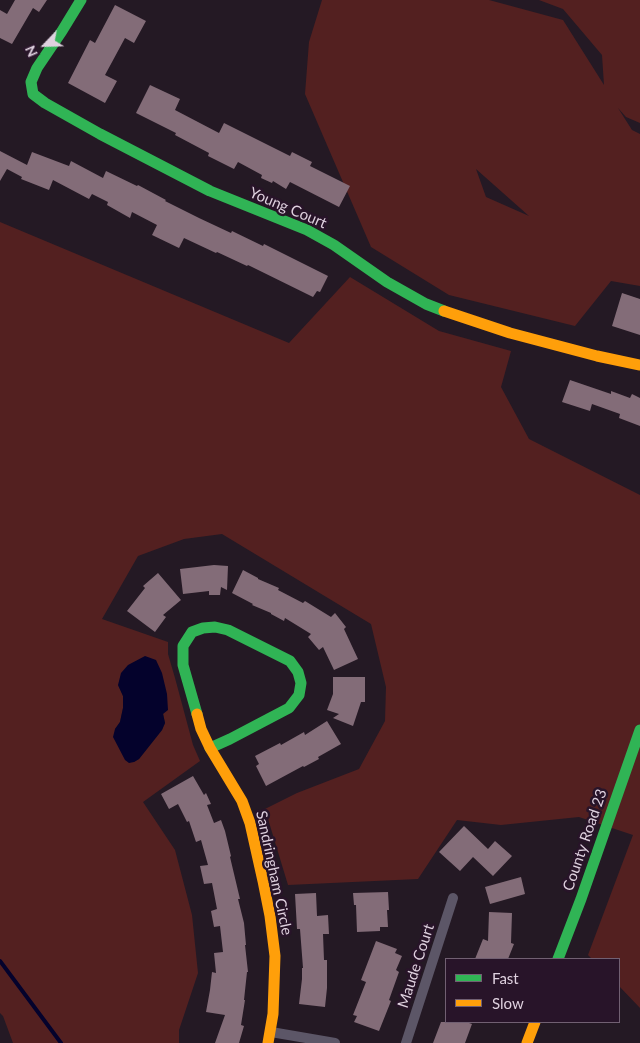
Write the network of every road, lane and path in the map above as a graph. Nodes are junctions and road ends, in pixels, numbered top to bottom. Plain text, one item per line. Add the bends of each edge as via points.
1 (80, 0) edge
2 (640, 365) edge
3 (640, 730) edge
4 (210, 748) junction
5 (453, 898) dead end
6 (558, 958) edge
7 (535, 1023) edge
8 (270, 1037) edge
9 (335, 1043) edge
10 (406, 1043) edge
11 (527, 1043) edge

1 - 2 street, Young Court via 31,82 33,94 45,103 210,191 306,230 426,304 518,336
3 - 6 street, County Road 23
4 - 4 street, Sandringham Circle via 289,708 299,696 301,683 290,661 228,630 215,627 192,632 183,646 183,665 201,729
4 - 8 street, Sandringham Circle via 242,800 264,881 275,956
5 - 10 street, Maude Court
7 - 11 street
8 - 9 street

